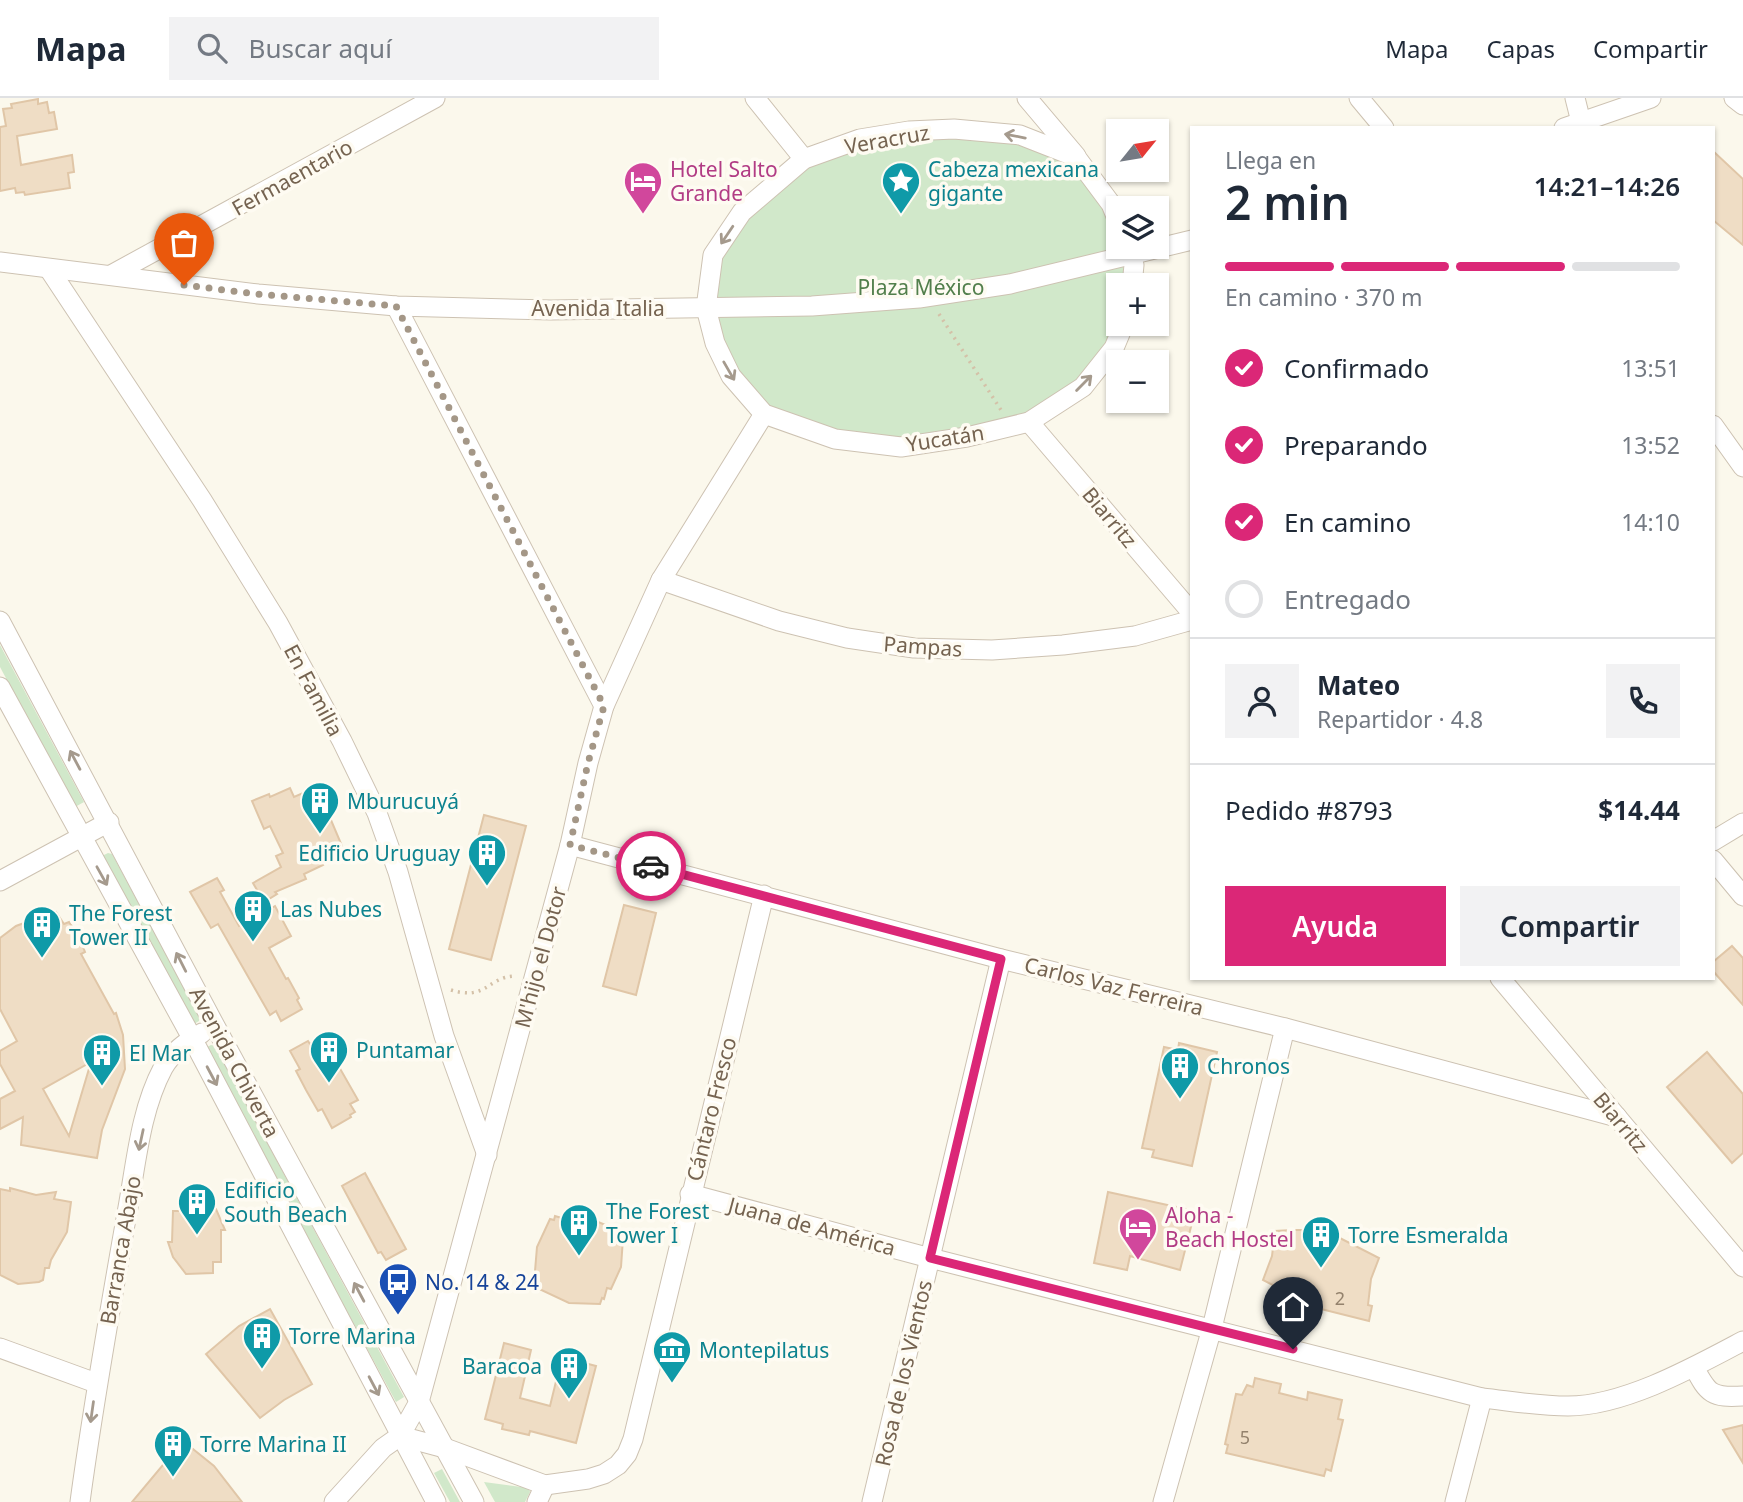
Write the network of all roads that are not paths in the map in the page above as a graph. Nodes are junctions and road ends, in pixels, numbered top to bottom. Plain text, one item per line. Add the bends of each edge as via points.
1 (435, 98) edge
2 (755, 98) edge
3 (1027, 98) edge
4 (1359, 98) edge
5 (1575, 98) edge
6 (1651, 98) edge
7 (1573, 125) edge
8 (1382, 126) edge
9 (1076, 157) junction
10 (804, 159) junction
11 (1106, 197) edge
12 (1190, 240) edge
13 (1169, 244) edge
14 (1106, 257) edge
15 (0, 262) edge
16 (48, 269) junction
17 (111, 275) junction
18 (396, 306) junction
19 (706, 307) junction
20 (1119, 336) edge
21 (764, 414) junction
22 (1020, 424) junction
23 (1715, 428) edge
24 (1743, 467) edge
25 (661, 580) junction
26 (1190, 611) edge
27 (0, 621) edge
28 (1190, 621) edge
29 (0, 687) edge
30 (604, 706) junction
31 (108, 822) junction
32 (1743, 823) edge
33 (80, 837) junction
34 (1715, 840) edge
35 (570, 845) junction
36 (1715, 862) edge
37 (0, 881) edge
38 (764, 895) junction
39 (1743, 896) edge
40 (1001, 959) junction
41 (1502, 980) edge
42 (215, 1026) junction
43 (1285, 1028) junction
44 (192, 1038) junction
45 (1617, 1117) junction
46 (487, 1155) junction
47 (690, 1194) junction
48 (930, 1258) junction
49 (1743, 1267) edge
50 (1212, 1328) junction
51 (1743, 1341) edge
52 (0, 1348) edge
53 (1694, 1367) junction
54 (96, 1383) junction
55 (1743, 1396) edge
56 (1482, 1398) junction
57 (419, 1402) junction
58 (400, 1436) junction
59 (444, 1448) junction
60 (541, 1493) edge
61 (80, 1502) edge
62 (334, 1502) edge
63 (436, 1502) edge
64 (474, 1502) edge
65 (872, 1502) edge
66 (1164, 1502) edge
67 (1455, 1502) edge

1 - 17 street, Fermaentario
2 - 10 street
3 - 9 street
4 - 8 street
5 - 7 street
6 - 7 street
9 -> 10 street, Veracruz via 1020,135 954,129 860,139
9 - 11 street
10 -> 19 street, Veracruz via 742,212 713,255
12 - 13 street, Avenida Italia
14 - 19 street, Avenida Italia via 1010,284 919,299
15 - 16 street, Avenida Italia
16 - 17 street, Avenida Italia
16 - 46 street, En Familia via 272,612 377,813 444,1036
17 - 18 street, Avenida Italia
18 - 19 street, Avenida Italia
18 - 30 street
19 -> 21 street, Yucatán via 715,343 731,376
22 -> 20 street, Yucatán via 1083,387
21 - 22 street, Yucatán via 835,439 901,447
21 - 25 street, M'hijo el Dotor
22 - 26 street, Biarritz
23 - 24 street
25 - 28 street, Pampas via 779,621 914,648 992,650 1063,645 1135,636
25 - 30 street, M'hijo el Dotor
31 -> 27 street, Avenida Chiverta
29 - 33 street, Avenida Chiverta
30 - 35 street, M'hijo el Dotor
31 - 33 street
42 -> 31 street, Avenida Chiverta
32 - 34 street
33 - 37 street
33 -> 44 street, Avenida Chiverta
35 - 38 street, Carlos Vaz Ferreira
35 - 46 street, M'hijo el Dotor
36 - 39 street
38 - 40 street, Carlos Vaz Ferreira
38 - 47 street, Cántaro Fresco
40 - 43 street, Carlos Vaz Ferreira
40 - 48 street, Rosa de los Vientos
41 - 45 street, Biarritz
42 - 44 street, Barranca Abajo
57 -> 42 street, Avenida Chiverta
43 - 45 street, Carlos Vaz Ferreira
43 - 50 street
44 -> 54 street, Barranca Abajo via 174,1052 152,1093
44 -> 58 street, Avenida Chiverta
45 - 49 street, Biarritz
46 - 57 street, M'hijo el Dotor
47 - 48 street, Juana de América
47 - 60 street, Cántaro Fresco via 627,1454 604,1474
48 - 50 street, Juana de América
48 - 65 street, Rosa de los Vientos
50 - 56 street, Juana de América
50 - 66 street
51 - 53 street, Juana de América
52 - 54 street
53 - 55 street via 1714,1395
53 - 56 street, Juana de América via 1600,1403 1569,1406
54 -> 61 street, Barranca Abajo
56 - 67 street
57 - 58 street, M'hijo el Dotor
57 - 59 street, Avenida Chiverta
58 - 59 street, Cántaro Fresco
58 - 62 street, M'hijo el Dotor via 383,1448
58 - 63 street, Avenida Chiverta
59 - 60 street, Cántaro Fresco
59 - 64 street, Avenida Chiverta

